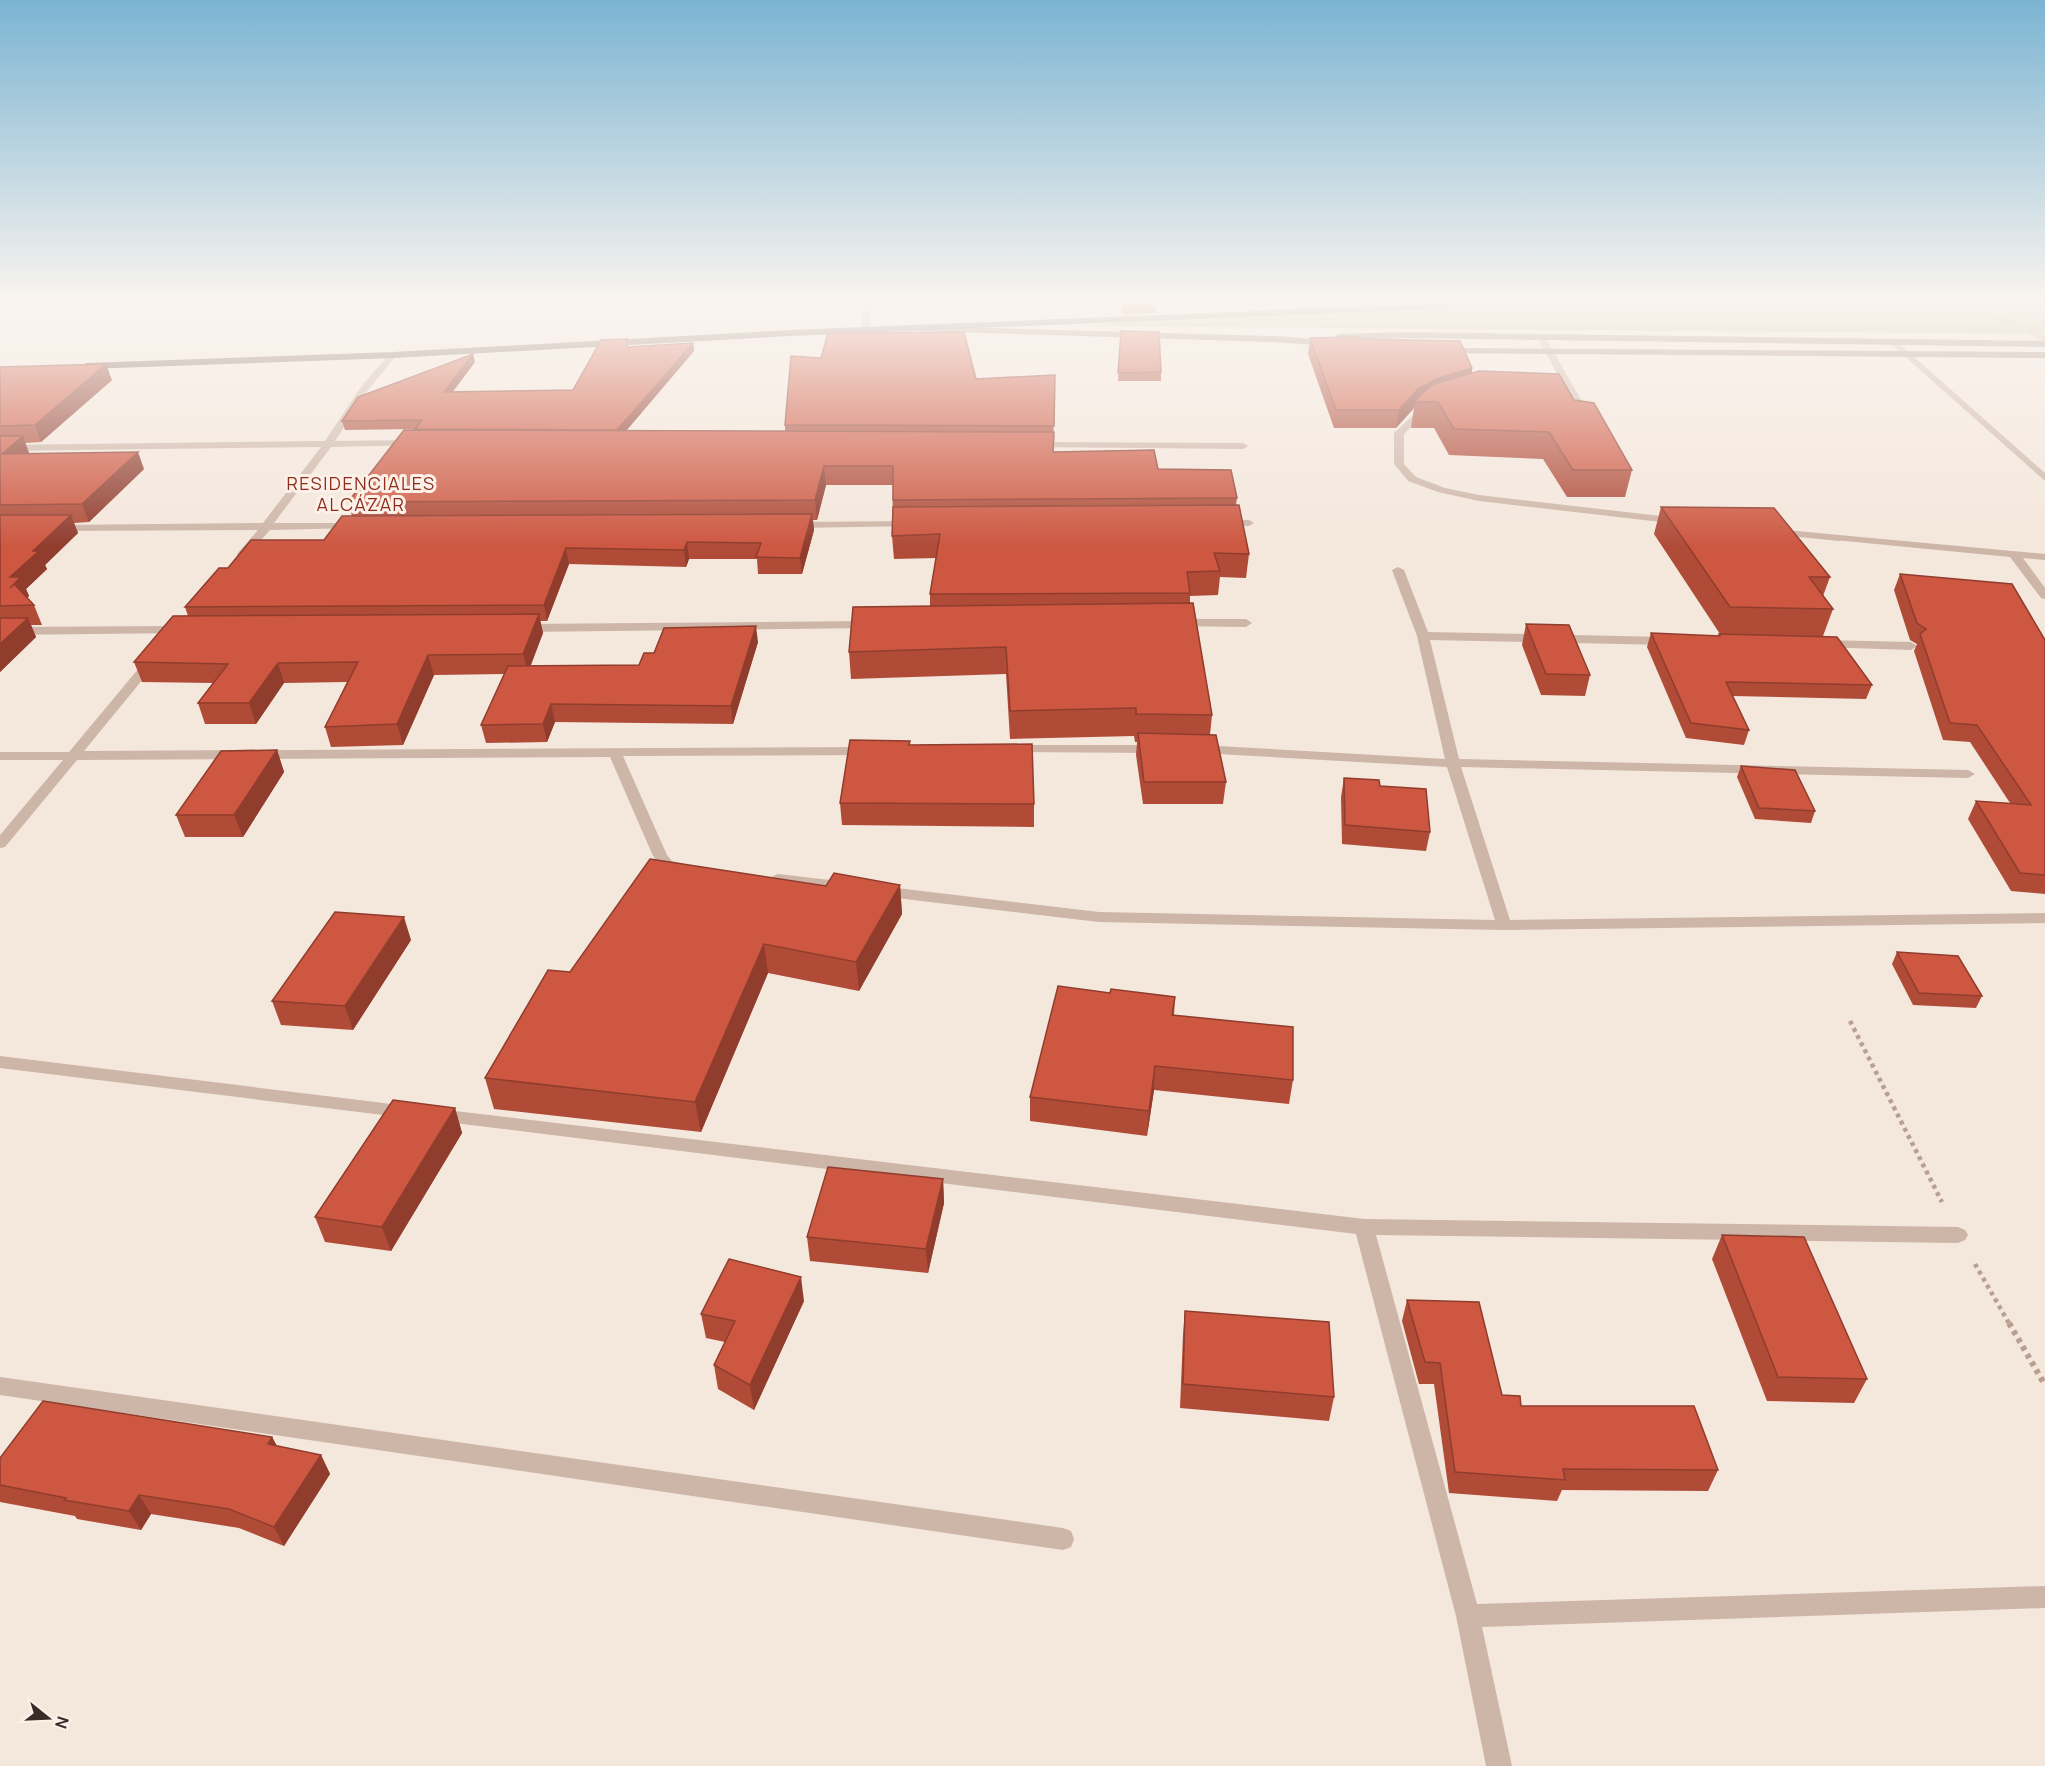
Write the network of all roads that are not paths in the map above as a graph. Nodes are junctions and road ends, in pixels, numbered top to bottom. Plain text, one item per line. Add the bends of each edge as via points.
1 (370, 382) edge
2 (1560, 382) edge
3 (1941, 382) edge
4 (1441, 399) edge
5 (1590, 424) edge
6 (329, 443) junction
7 (424, 443) edge
8 (1028, 445) edge
9 (1243, 446) dead end
10 (0, 448) edge
11 (2042, 473) edge
12 (1685, 522) edge
13 (1214, 523) edge
14 (1250, 523) dead end
15 (926, 524) edge
16 (782, 525) edge
17 (267, 526) junction
18 (363, 526) edge
19 (46, 528) edge
20 (1767, 531) edge
21 (2013, 554) junction
22 (2045, 556) edge
23 (237, 561) edge
24 (1398, 570) dead end
25 (2045, 596) edge
26 (1246, 623) dead end
27 (1162, 624) edge
28 (889, 625) edge
29 (509, 628) edge
30 (200, 630) edge
31 (0, 631) edge
32 (173, 635) junction
33 (1423, 636) junction
34 (1685, 641) edge
35 (1815, 644) edge
36 (1911, 646) dead end
37 (1001, 749) edge
38 (885, 751) edge
39 (615, 753) junction
40 (0, 756) edge
41 (73, 756) junction
42 (1453, 763) junction
43 (1968, 774) dead end
44 (0, 844) edge
45 (695, 869) edge
46 (767, 878) edge
47 (2045, 918) edge
48 (1504, 925) junction
49 (0, 1062) edge
50 (1365, 1227) junction
51 (1958, 1234) dead end
52 (0, 1386) edge
53 (1064, 1539) dead end
54 (2045, 1597) edge
55 (1468, 1616) junction
56 (1499, 1766) edge

1 - 6 street
2 - 5 street
3 - 11 street
4 - 12 street via 1421,408 1400,433 1399,464 1412,479 1479,498
6 - 7 street
6 - 10 street
6 - 17 street
8 - 9 street
13 - 14 street
15 - 16 street
17 - 18 street
17 - 19 street
17 - 23 street
20 - 21 street
21 - 22 street
21 - 25 street
24 - 33 street
26 - 27 street
28 - 29 street
30 - 32 street
31 - 32 street
32 - 41 street
33 - 34 street
33 - 42 street
35 - 36 street
37 - 42 street via 1178,749
38 - 39 street
39 - 41 street
39 - 45 street via 660,856 667,864
40 - 41 street
41 - 44 street
42 - 43 street
42 - 48 street
46 - 48 street via 1099,916
47 - 48 street
49 - 50 street
50 - 51 street
50 - 55 street
52 - 53 street
54 - 55 street
55 - 56 street

